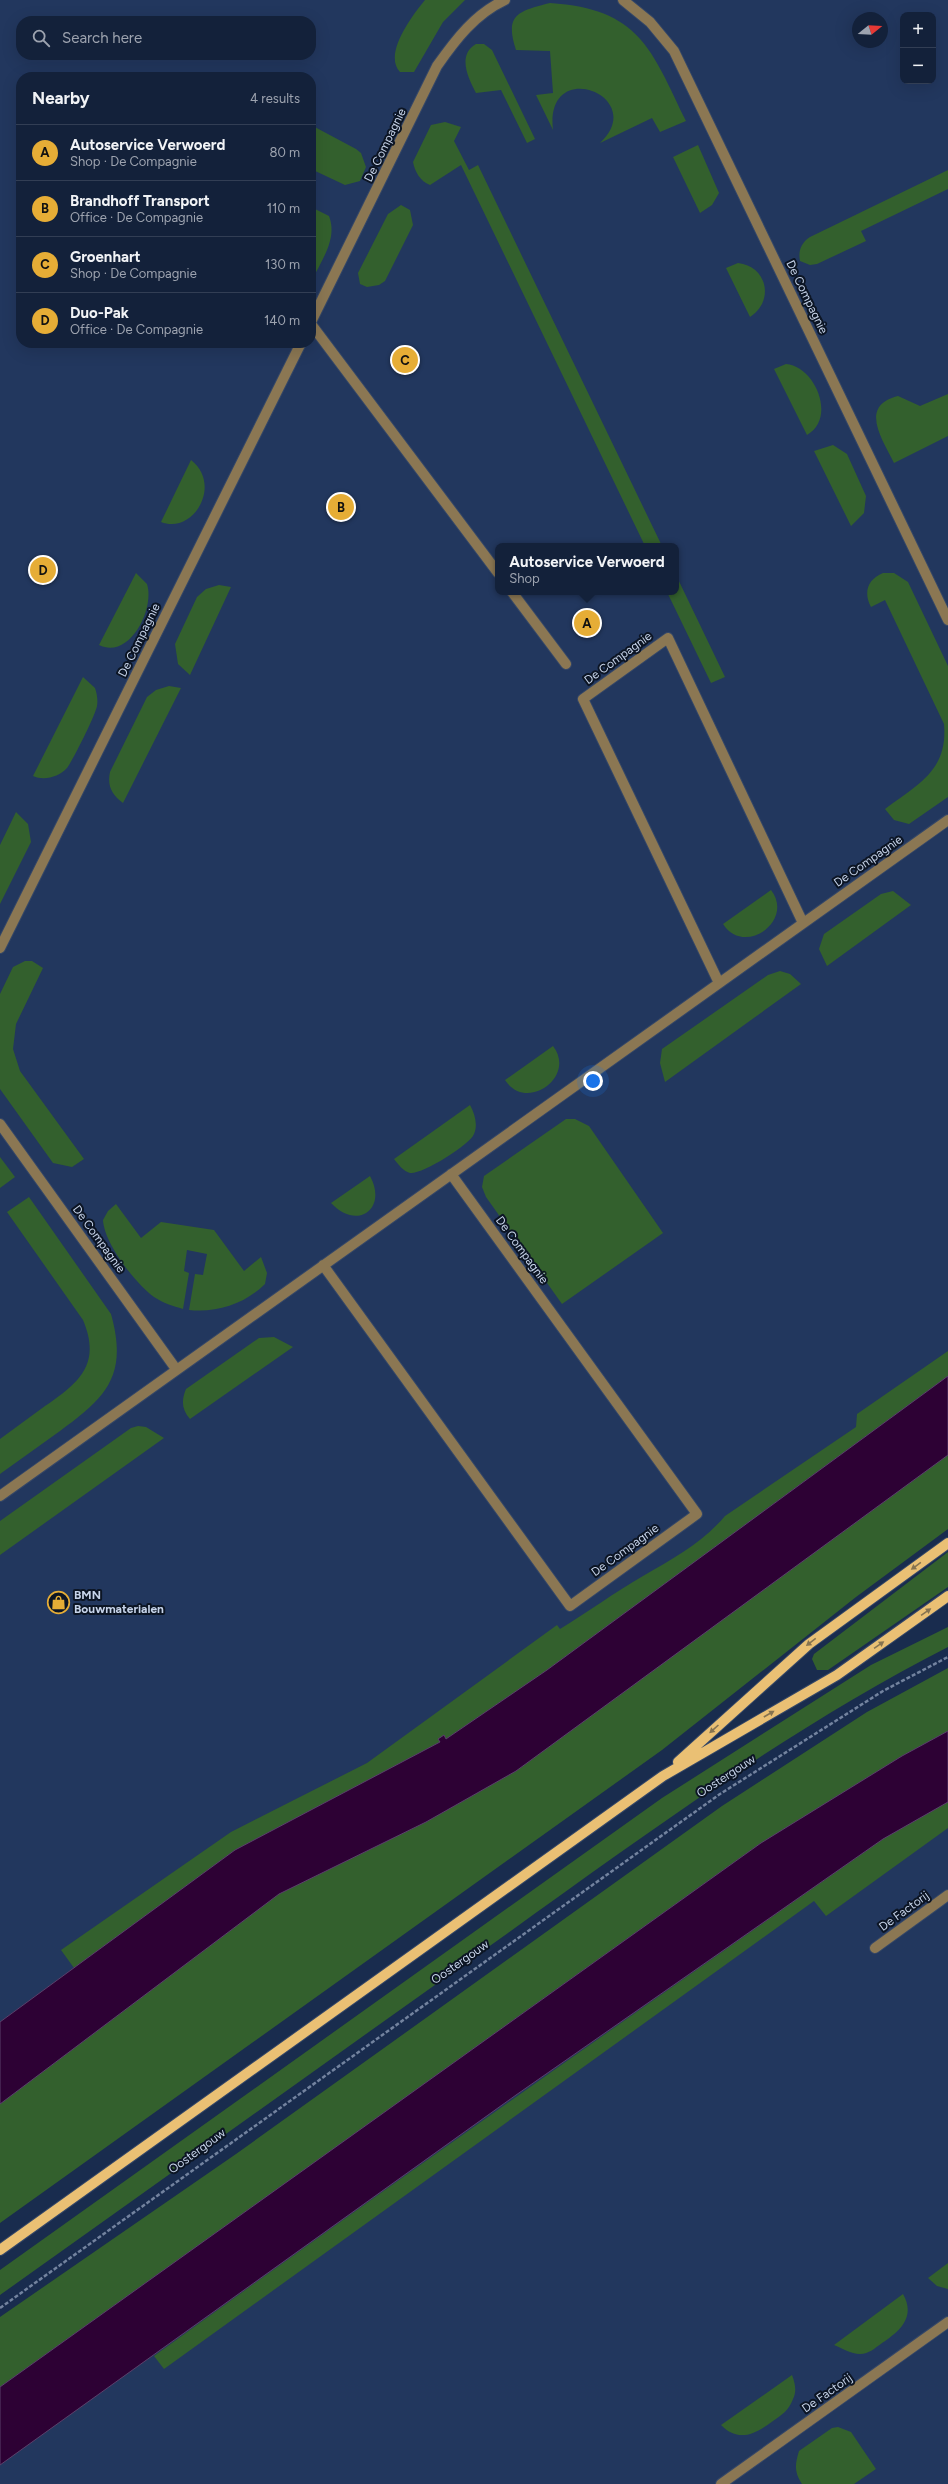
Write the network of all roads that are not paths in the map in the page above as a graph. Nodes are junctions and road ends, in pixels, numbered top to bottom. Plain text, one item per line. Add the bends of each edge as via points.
1 (506, 0) edge
2 (623, 0) edge
3 (316, 313) edge
4 (316, 330) edge
5 (299, 348) edge
6 (495, 569) edge
7 (514, 595) edge
8 (948, 620) edge
9 (566, 664) dead end
10 (948, 820) edge
11 (803, 923) junction
12 (0, 948) edge
13 (719, 983) junction
14 (0, 1124) edge
15 (451, 1174) junction
16 (323, 1265) junction
17 (176, 1370) junction
18 (0, 1496) edge
19 (948, 1543) edge
20 (948, 1596) edge
21 (663, 1776) junction
22 (948, 1896) edge
23 (875, 1948) dead end
24 (0, 2250) edge
25 (948, 2322) edge
26 (721, 2484) edge

1 - 3 street, De Compagnie via 489,8 458,37 438,66
2 - 8 street, De Compagnie via 650,22 674,51
4 - 6 street, De Compagnie
5 - 12 street, De Compagnie
7 - 9 street
10 - 11 street, De Compagnie
11 - 13 street, De Compagnie
11 - 13 street, De Compagnie via 668,638 583,699
13 - 15 street, De Compagnie
14 - 17 street, De Compagnie
15 - 16 street, De Compagnie
15 - 16 street, De Compagnie via 697,1514 570,1606
16 - 17 street, De Compagnie
17 - 18 street, De Compagnie
19 -> 21 main road via 809,1644
21 -> 20 main road via 837,1675
21 - 24 main road
22 - 23 street, De Factorij
25 - 26 street, De Factorij

